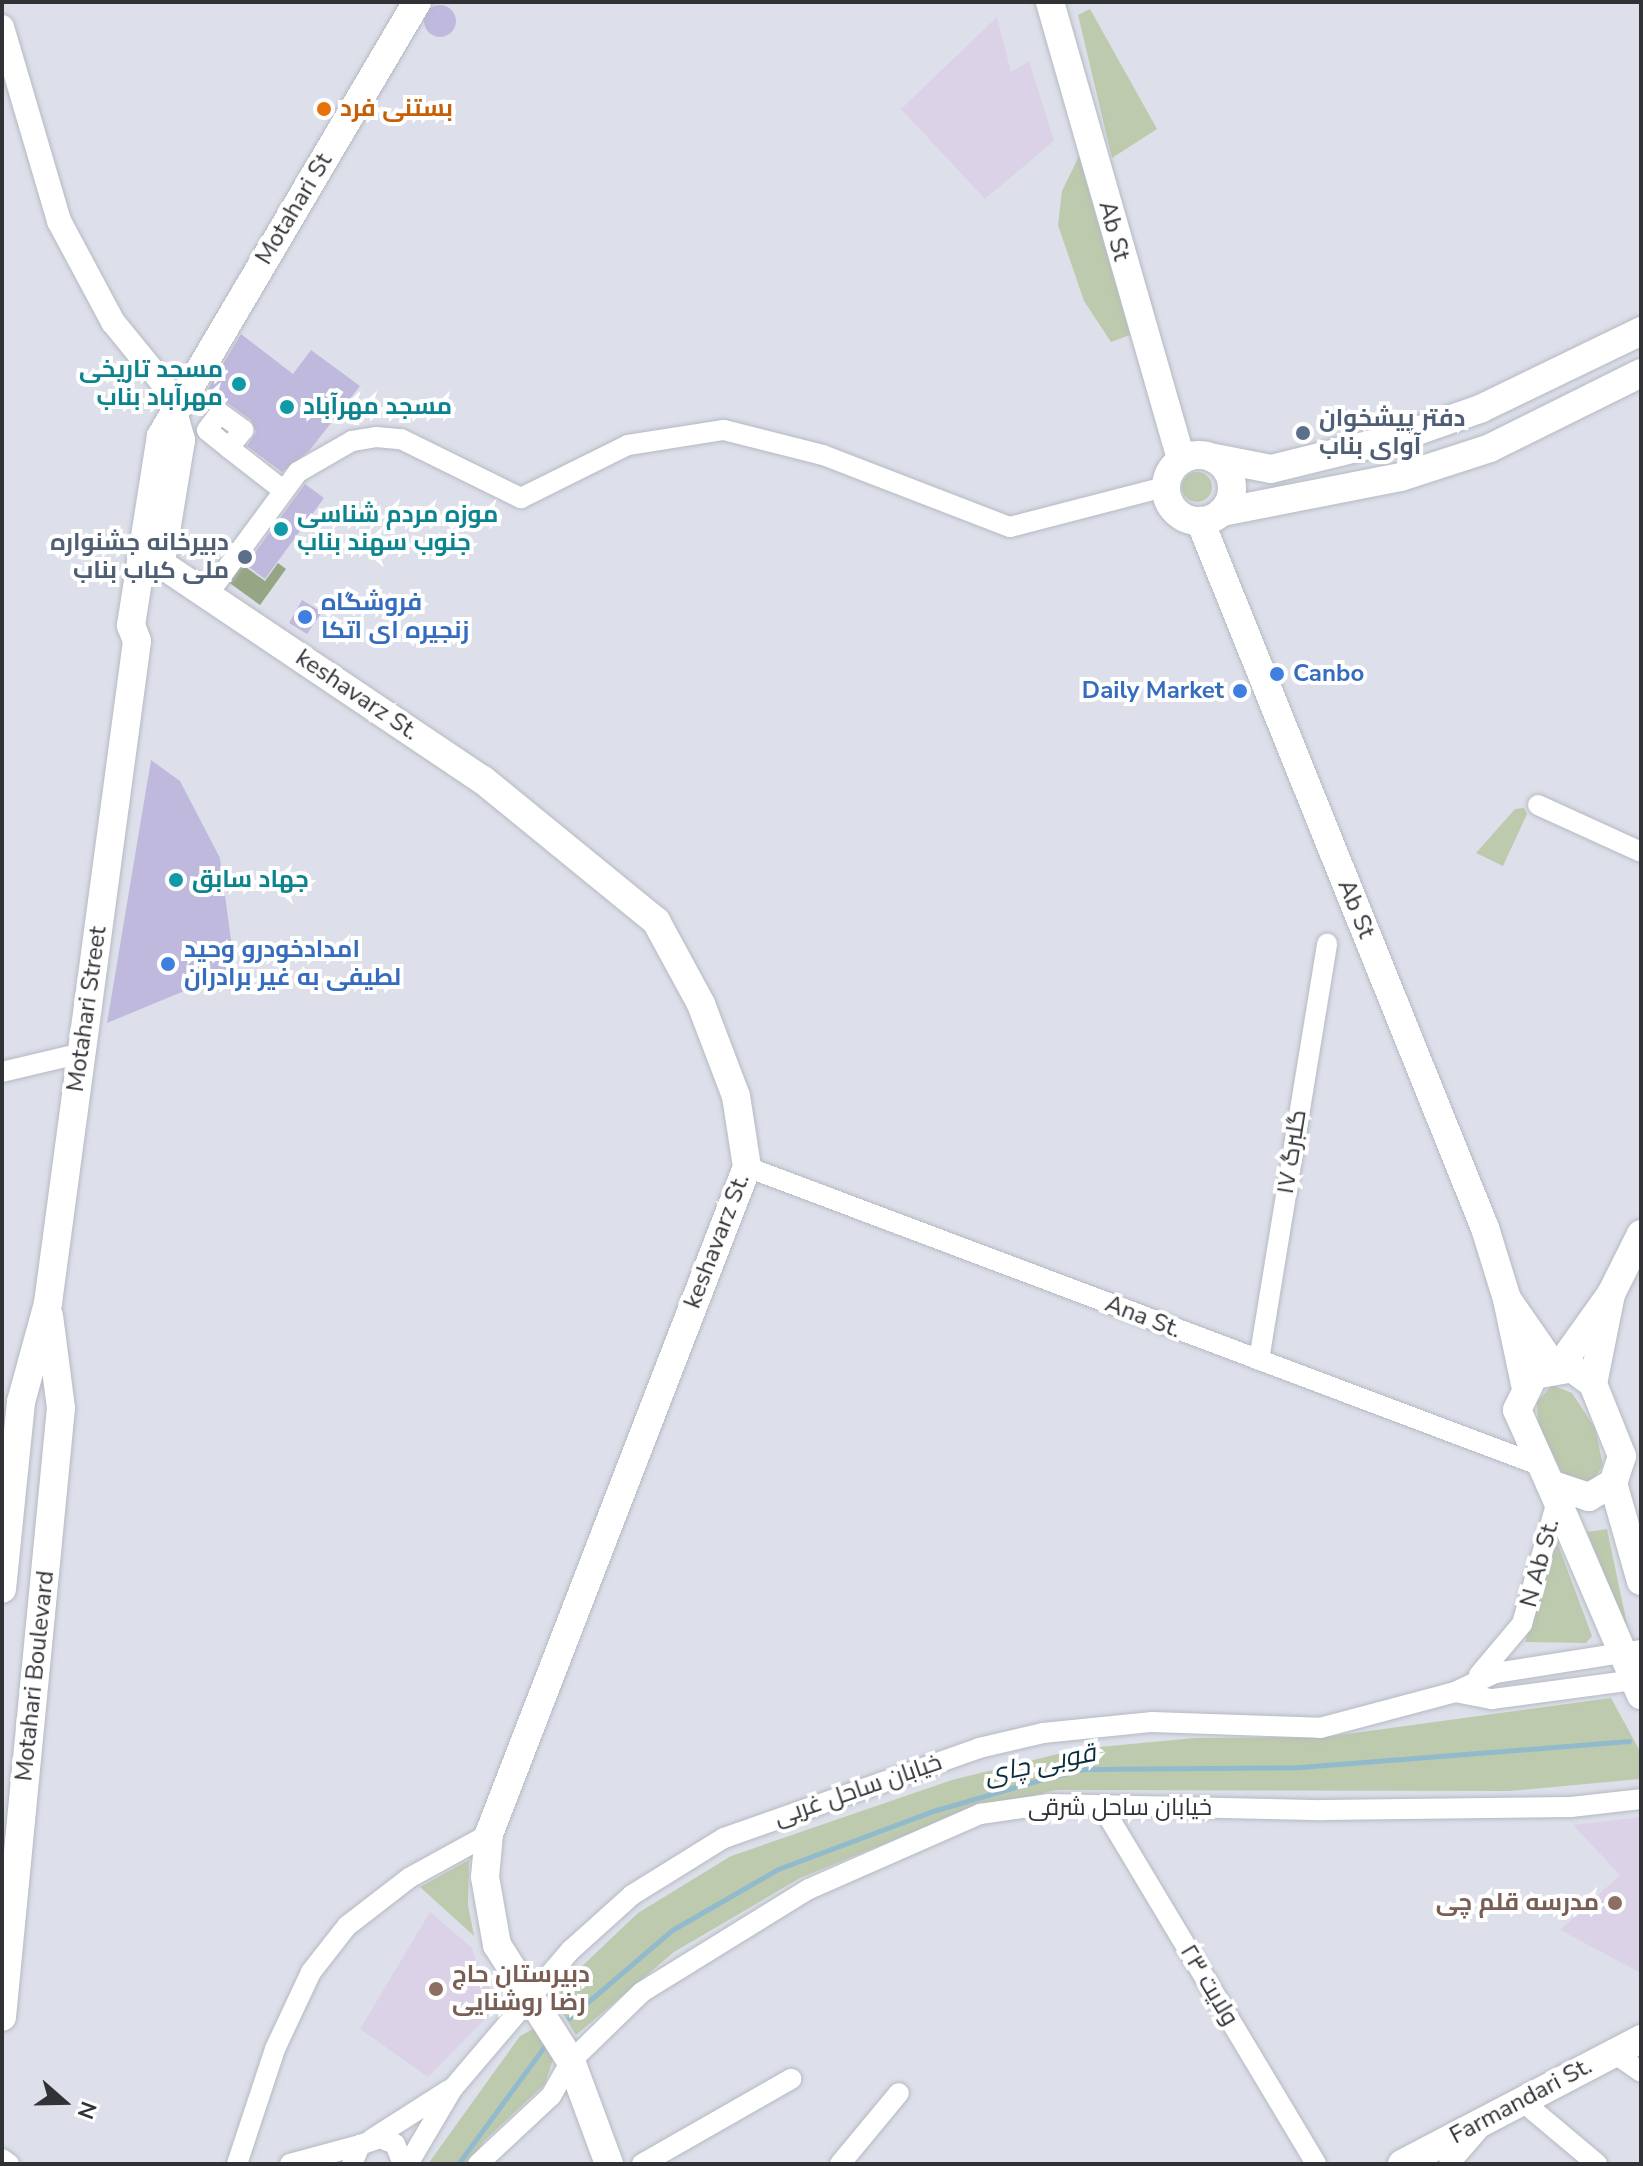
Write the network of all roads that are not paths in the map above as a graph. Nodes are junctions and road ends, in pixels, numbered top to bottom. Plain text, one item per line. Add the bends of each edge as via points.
1 (417, 2) edge
2 (1050, 2) edge
3 (2, 27) edge
4 (1641, 331) edge
5 (1641, 373) edge
6 (177, 411) junction
7 (229, 448) dead end
8 (1215, 458) junction
9 (1181, 460) junction
10 (1165, 487) junction
11 (283, 490) junction
12 (1211, 517) junction
13 (161, 564) junction
14 (208, 594) junction
15 (137, 641) junction
16 (1538, 805) dead end
17 (1641, 852) edge
18 (1327, 944) dead end
19 (82, 1053) junction
20 (2, 1072) edge
21 (747, 1167) junction
22 (1641, 1234) edge
23 (1611, 1294) junction
24 (1507, 1299) junction
25 (48, 1303) junction
26 (1259, 1360) junction
27 (1556, 1367) junction
28 (1525, 1384) junction
29 (1593, 1384) junction
30 (18, 1427) junction
31 (59, 1431) junction
32 (1548, 1483) junction
33 (1613, 1483) junction
34 (1633, 1531) edge
35 (1641, 1581) edge
36 (2, 1589) edge
37 (1636, 1672) edge
38 (1455, 1692) junction
39 (1641, 1799) edge
40 (1102, 1806) junction
41 (489, 1834) junction
42 (535, 1997) junction
43 (2, 2017) edge
44 (1641, 2039) edge
45 (1614, 2053) junction
46 (571, 2061) junction
47 (1641, 2072) edge
48 (791, 2079) dead end
49 (453, 2088) junction
50 (899, 2093) dead end
51 (1522, 2101) junction
52 (1487, 2119) junction
53 (361, 2149) edge
54 (2, 2159) edge
55 (9, 2164) edge
56 (237, 2164) edge
57 (290, 2164) edge
58 (406, 2164) edge
59 (478, 2164) edge
60 (609, 2164) edge
61 (642, 2164) edge
62 (840, 2164) edge
63 (1316, 2164) edge
64 (1402, 2164) edge
65 (1449, 2164) edge
66 (1597, 2164) edge

1 - 6 main road, Motahari St
2 - 9 main road, Ab St
3 - 6 street via 59,221 113,322
4 - 8 main road via 1480,409 1400,437 1271,469
5 - 12 main road via 1490,448 1401,477
6 - 13 main road, Motahari St via 181,440
6 - 15 main road, Motahari St via 161,436 131,625
7 - 11 street
8 - 9 main road
8 - 12 main road via 1232,483
9 - 10 main road
10 - 11 street via 1010,527 823,455 724,430 628,445 521,498 401,439 376,437 330,452
10 - 12 main road via 1179,515
11 - 14 street
12 - 24 main road, Ab St via 1485,1228
13 - 14 main road, keshavarz St.
13 - 15 main road, Motahari St via 150,627
14 - 21 main road, keshavarz St. via 483,780 656,921 701,1004 736,1096
15 - 19 main road, Motahari St
16 - 17 street
18 - 26 street, گلبرگ ۱۷
19 - 20 street
19 - 25 main road, Motahari Street
21 - 26 street, Ana St.
21 - 41 main road, keshavarz St.
22 - 23 main road
23 - 27 main road
23 - 29 main road
24 - 27 main road
24 - 28 main road
25 - 30 main road, Motahari Boulevard
25 - 31 main road, Motahari Boulevard
26 - 32 street, Ana St.
27 - 28 main road
27 - 29 main road
28 - 32 main road via 1517,1410
29 - 33 main road via 1621,1446
30 - 31 main road via 24,1414 38,1408 57,1417
30 - 36 main road, Motahari Boulevard
31 - 43 main road, Motahari Boulevard
32 - 33 main road via 1561,1493 1589,1497
32 - 37 main road, N Ab St.
32 - 38 street, N Ab St. via 1522,1624 1498,1658
33 - 34 main road
34 - 35 main road
37 - 38 street, خیابان ساحل غربی via 1492,1699
37 - 38 street, خیابان ساحل غربی via 1495,1673
38 - 42 street, خیابان ساحل غربی via 1320,1728 1152,1722 1043,1733 803,1806 724,1838 632,1895 571,1950
39 - 40 street, خیابان ساحل شرقی via 1571,1807
40 - 46 street, خیابان ساحل شرقی via 1049,1804 980,1814 809,1889 642,1992
40 - 63 street, ولایت ۲۳
41 - 42 main road, keshavarz St. via 485,1877 493,1931 507,1964
41 - 56 street via 409,1878 347,1926 311,1972 275,2049
42 - 46 main road, keshavarz St.
42 - 49 street, خیابان ساحل غربی
44 - 45 main road, Farmandari St.
45 - 47 street
45 - 51 main road, Farmandari St.
46 - 59 street, خیابان ساحل شرقی via 551,2096
46 - 60 main road
48 - 61 street
49 - 53 street, خیابان ساحل غربی
49 - 58 street, خیابان ساحل غربی
50 - 62 street
51 - 52 main road, Farmandari St.
51 - 66 street
52 - 64 main road, Farmandari St.
52 - 65 street
53 - 57 street, خیابان ساحل غربی
53 - 58 street via 395,2144
54 - 55 street

